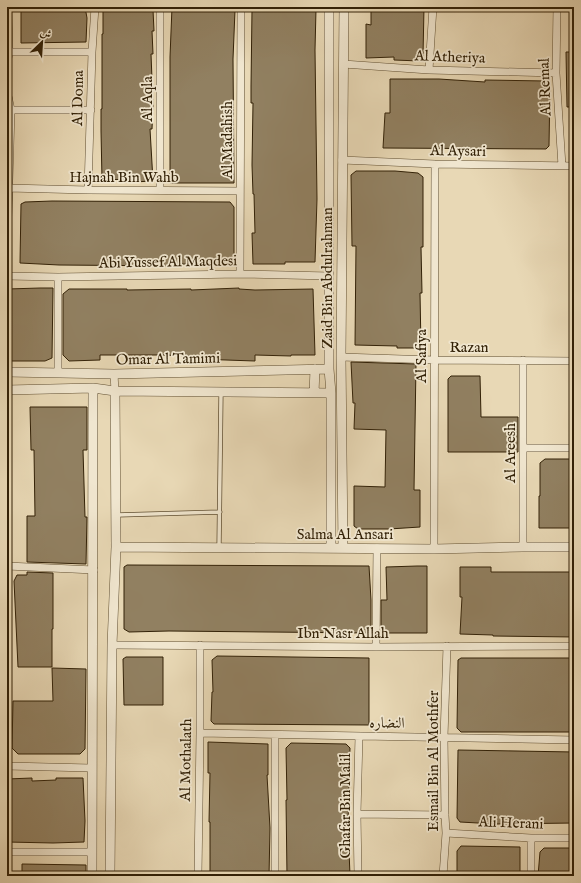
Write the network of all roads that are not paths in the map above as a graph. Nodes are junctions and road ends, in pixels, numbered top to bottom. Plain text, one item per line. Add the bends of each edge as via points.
1 (8, 7) edge
2 (95, 7) edge
3 (160, 7) edge
4 (241, 7) edge
5 (330, 7) edge
6 (344, 7) edge
7 (433, 7) edge
8 (557, 7) edge
9 (9, 52) junction
10 (92, 52) junction
11 (343, 64) junction
12 (7, 65) edge
13 (430, 70) junction
14 (556, 73) junction
15 (7, 91) edge
16 (11, 110) junction
17 (91, 110) junction
18 (342, 160) junction
19 (434, 164) junction
20 (562, 166) junction
21 (574, 166) edge
22 (8, 188) junction
23 (88, 190) junction
24 (160, 190) junction
25 (240, 191) junction
26 (7, 252) edge
27 (240, 274) junction
28 (7, 276) edge
29 (330, 276) junction
30 (58, 277) junction
31 (340, 357) junction
32 (434, 360) junction
33 (523, 360) junction
34 (574, 360) edge
35 (329, 369) junction
36 (315, 370) junction
37 (7, 372) edge
38 (58, 373) junction
39 (114, 374) junction
40 (94, 388) junction
41 (7, 390) edge
42 (116, 391) junction
43 (221, 392) junction
44 (314, 393) junction
45 (331, 394) junction
46 (523, 448) junction
47 (574, 448) edge
48 (220, 512) junction
49 (116, 515) junction
50 (523, 546) junction
51 (116, 547) junction
52 (574, 547) edge
53 (219, 548) junction
54 (331, 548) junction
55 (343, 548) junction
56 (377, 548) junction
57 (434, 549) junction
58 (7, 566) edge
59 (94, 570) junction
60 (112, 644) junction
61 (200, 645) junction
62 (447, 646) junction
63 (574, 646) edge
64 (376, 647) junction
65 (200, 733) junction
66 (275, 735) junction
67 (359, 736) junction
68 (444, 737) junction
69 (574, 740) edge
70 (7, 744) edge
71 (7, 766) edge
72 (91, 768) junction
73 (357, 814) junction
74 (445, 816) junction
75 (446, 833) junction
76 (531, 838) junction
77 (574, 838) edge
78 (7, 852) edge
79 (92, 852) junction
80 (7, 864) edge
81 (92, 876) edge
82 (110, 876) edge
83 (198, 876) edge
84 (275, 876) edge
85 (358, 876) edge
86 (443, 876) edge
87 (531, 876) edge

1 - 9 street
2 - 10 street, Al Doma
3 - 24 street, Al Aqla
4 - 25 street, Al Madahish
5 - 29 street, Zaid Bin Abdulrahman
6 - 11 street, Zaid Bin Abdulrahman
7 - 13 street
8 - 14 street, Al Remal
9 - 10 street
9 - 12 street
10 - 17 street, Al Doma
11 - 13 street, Al Atheriya
11 - 18 street, Zaid Bin Abdulrahman
13 - 14 street, Al Atheriya
14 - 20 street, Al Remal
15 - 16 street
16 - 17 street
16 - 22 street
17 - 23 street, Al Doma
18 - 19 street, Al Aysari
18 - 31 street, Zaid Bin Abdulrahman
19 - 20 street, Al Aysari
19 - 32 street, Al Safiya
20 - 21 street, Al Aysari
22 - 23 street, Hajnah Bin Wahb
22 - 26 street
23 - 24 street, Hajnah Bin Wahb
24 - 25 street, Hajnah Bin Wahb
25 - 27 street, Al Madahish
27 - 29 street, Abi Yussef Al Maqdesi
27 - 30 street, Abi Yussef Al Maqdesi
28 - 30 street, Abi Yussef Al Maqdesi
29 - 35 street, Zaid Bin Abdulrahman
30 - 38 street
31 - 32 street, Razan
31 - 55 street, Zaid Bin Abdulrahman
32 - 33 street, Razan
32 - 57 street, Al Safiya
33 - 34 street, Razan
33 - 46 street, Al Areesh
35 - 36 street, Omar Al Tamimi
35 - 45 street, Zaid Bin Abdulrahman
36 - 39 street, Omar Al Tamimi
36 - 44 street
37 - 38 street, Omar Al Tamimi
38 - 39 street, Omar Al Tamimi
39 - 42 street
40 - 41 street
40 - 42 street
40 - 59 street
42 - 43 street
42 - 49 street
43 - 44 street
43 - 48 lane
44 - 45 street
45 - 54 street, Zaid Bin Abdulrahman
46 - 47 street
46 - 50 street, Al Areesh
48 - 49 lane
48 - 53 lane
49 - 51 street
50 - 52 street, Salma Al Ansari
50 - 57 street, Salma Al Ansari
51 - 53 street, Salma Al Ansari
51 - 60 street
53 - 54 street, Salma Al Ansari
54 - 55 street, Salma Al Ansari
55 - 56 street, Salma Al Ansari
56 - 57 street, Salma Al Ansari
56 - 64 street
58 - 59 street
59 - 72 street
60 - 61 street, Ibn Nasr Allah
60 - 82 street
61 - 64 street, Ibn Nasr Allah
61 - 65 street, Al Mothalath
62 - 63 street, Ibn Nasr Allah
62 - 64 street, Ibn Nasr Allah
62 - 68 street, Esmail Bin Al Mothfer
65 - 66 street, النضاره
65 - 83 street, Al Mothalath
66 - 67 street, النضاره
66 - 84 street
67 - 68 street, النضاره
67 - 73 street, Ghafar Bin Malil
68 - 69 street, النضاره
68 - 74 street, Esmail Bin Al Mothfer
70 - 71 street
71 - 72 street
72 - 79 street
73 - 74 street
73 - 85 street, Ghafar Bin Malil
74 - 75 street, Esmail Bin Al Mothfer
75 - 76 street, Ali Herani
75 - 86 street, Esmail Bin Al Mothfer
76 - 77 street, Ali Herani
76 - 87 street
78 - 79 street
78 - 80 street
79 - 81 street

